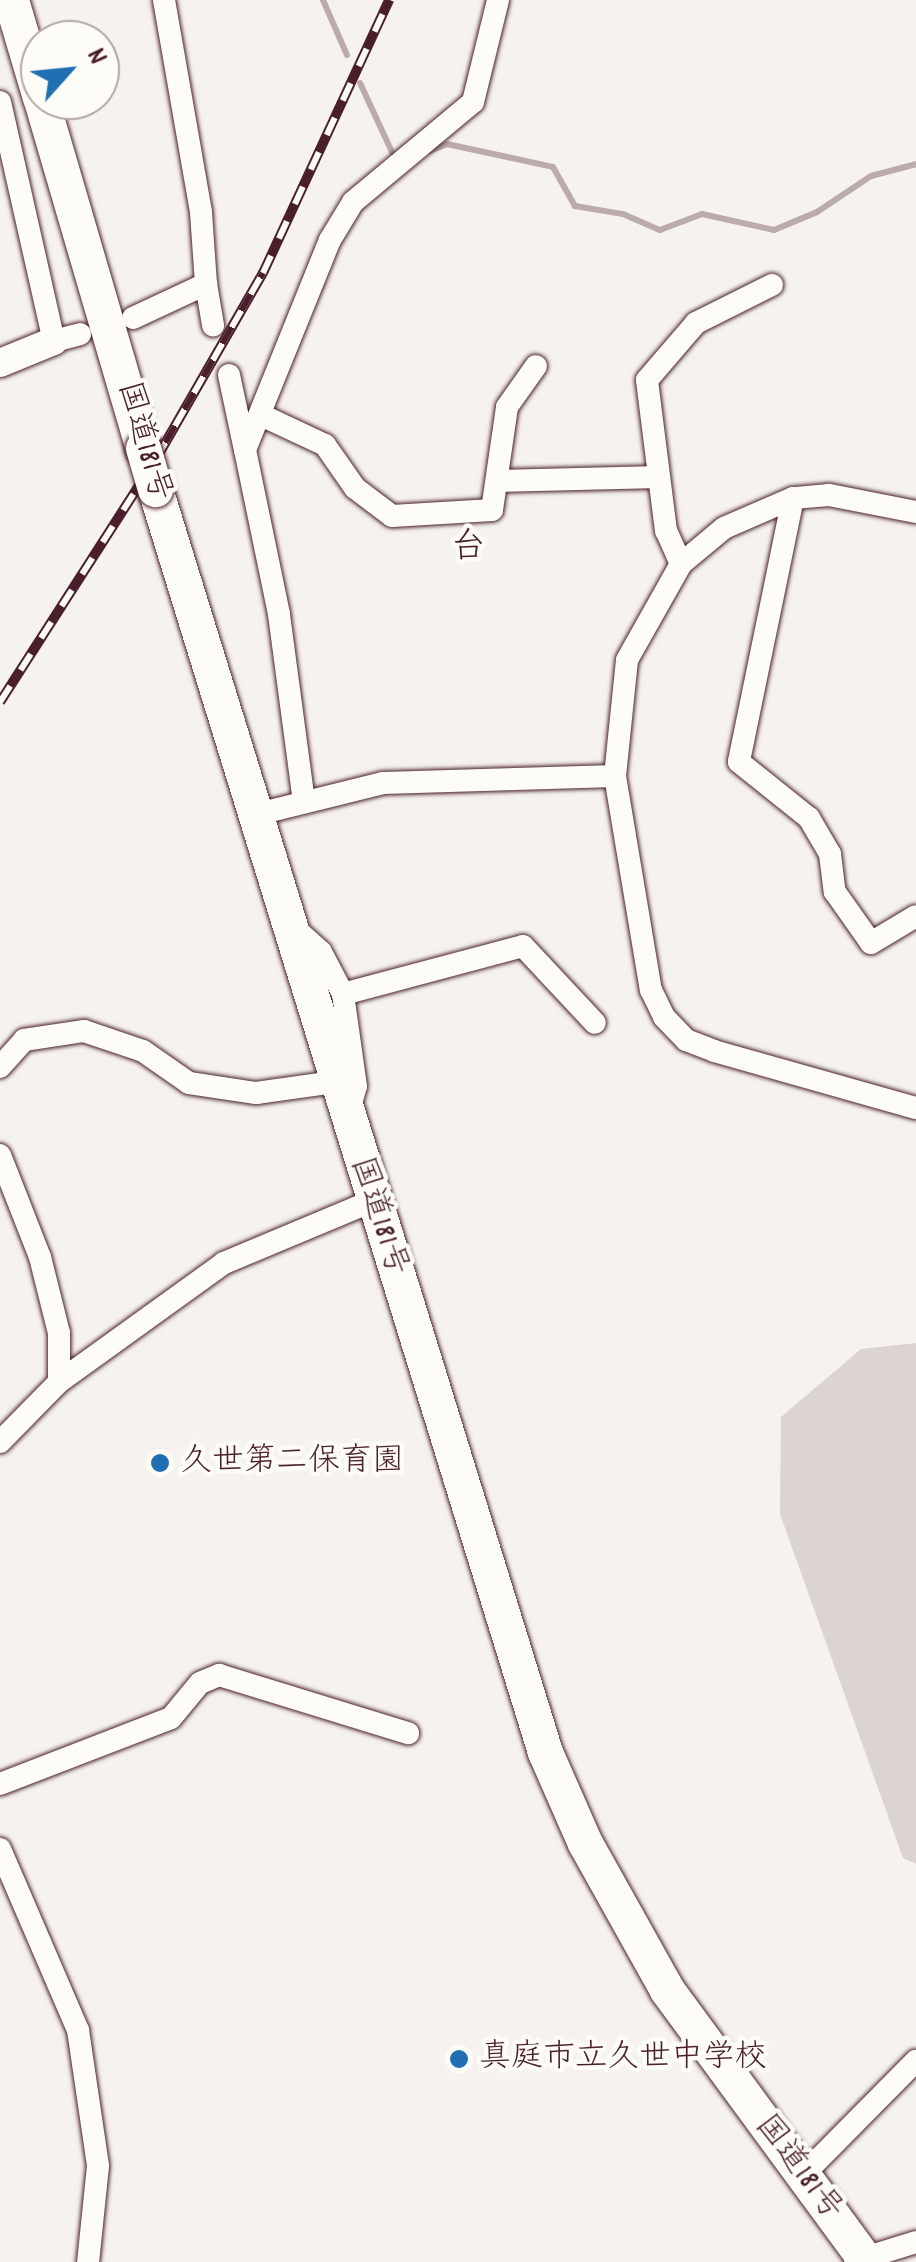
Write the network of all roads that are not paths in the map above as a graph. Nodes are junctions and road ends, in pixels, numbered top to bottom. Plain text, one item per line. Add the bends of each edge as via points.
1 (11, 0) edge
2 (164, 0) edge
3 (498, 0) edge
4 (20, 31) edge
5 (0, 102) edge
6 (46, 120) edge
7 (206, 284) junction
8 (772, 286) dead end
9 (133, 318) dead end
10 (213, 325) dead end
11 (67, 338) joint
12 (0, 363) edge
13 (536, 366) dead end
14 (229, 375) dead end
15 (261, 415) junction
16 (245, 450) junction
17 (659, 476) junction
18 (497, 481) junction
19 (793, 498) junction
20 (916, 512) edge
21 (681, 564) junction
22 (614, 776) junction
23 (304, 802) junction
24 (254, 816) junction
25 (916, 916) edge
26 (285, 920) junction
27 (343, 994) junction
28 (595, 1023) dead end
29 (0, 1067) edge
30 (334, 1082) junction
31 (916, 1108) edge
32 (346, 1118) junction
33 (0, 1155) edge
34 (372, 1200) junction
35 (58, 1382) junction
36 (0, 1442) edge
37 (408, 1732) dead end
38 (0, 1784) edge
39 (0, 1849) edge
40 (916, 2061) edge
41 (802, 2176) junction
42 (916, 2242) edge
43 (861, 2261) edge
44 (88, 2262) edge

1 - 4 highway, 国道181号
2 - 7 street
3 - 15 street via 473,102 353,202 330,240
5 - 11 street
6 - 24 highway, 国道181号, bridge
7 - 9 street
7 - 10 street
8 - 17 street via 696,324 647,380
11 - 12 street
13 - 18 street via 507,407
14 - 16 street
15 - 16 street
15 - 18 street via 324,445 355,488 392,516 492,510
16 - 23 street via 279,614
17 - 18 street
17 - 21 street via 666,532
19 - 20 street via 829,496
19 - 21 street via 724,528
19 - 25 street via 739,762 809,818 830,854 834,892 871,942
21 - 22 street via 626,660
22 - 23 street via 384,783
22 - 31 street via 651,990 664,1017 686,1040
23 - 24 street
24 - 26 highway, 国道181号
26 - 27 street via 320,952
26 - 30 highway, 国道181号
27 - 28 street via 523,946
27 - 32 street via 356,1086
29 - 30 street via 24,1040 84,1032 143,1051 190,1083 256,1092
30 - 32 highway, 国道181号
32 - 34 highway, 国道181号
33 - 35 street via 40,1256 58,1333
34 - 35 street via 224,1263
34 - 41 highway, 国道181号 via 517,1665 585,1843 668,1990
35 - 36 street
37 - 38 street via 219,1675 200,1683 171,1718
39 - 44 street via 78,2030 98,2166
40 - 41 street
41 - 43 highway, 国道181号
42 - 43 street

